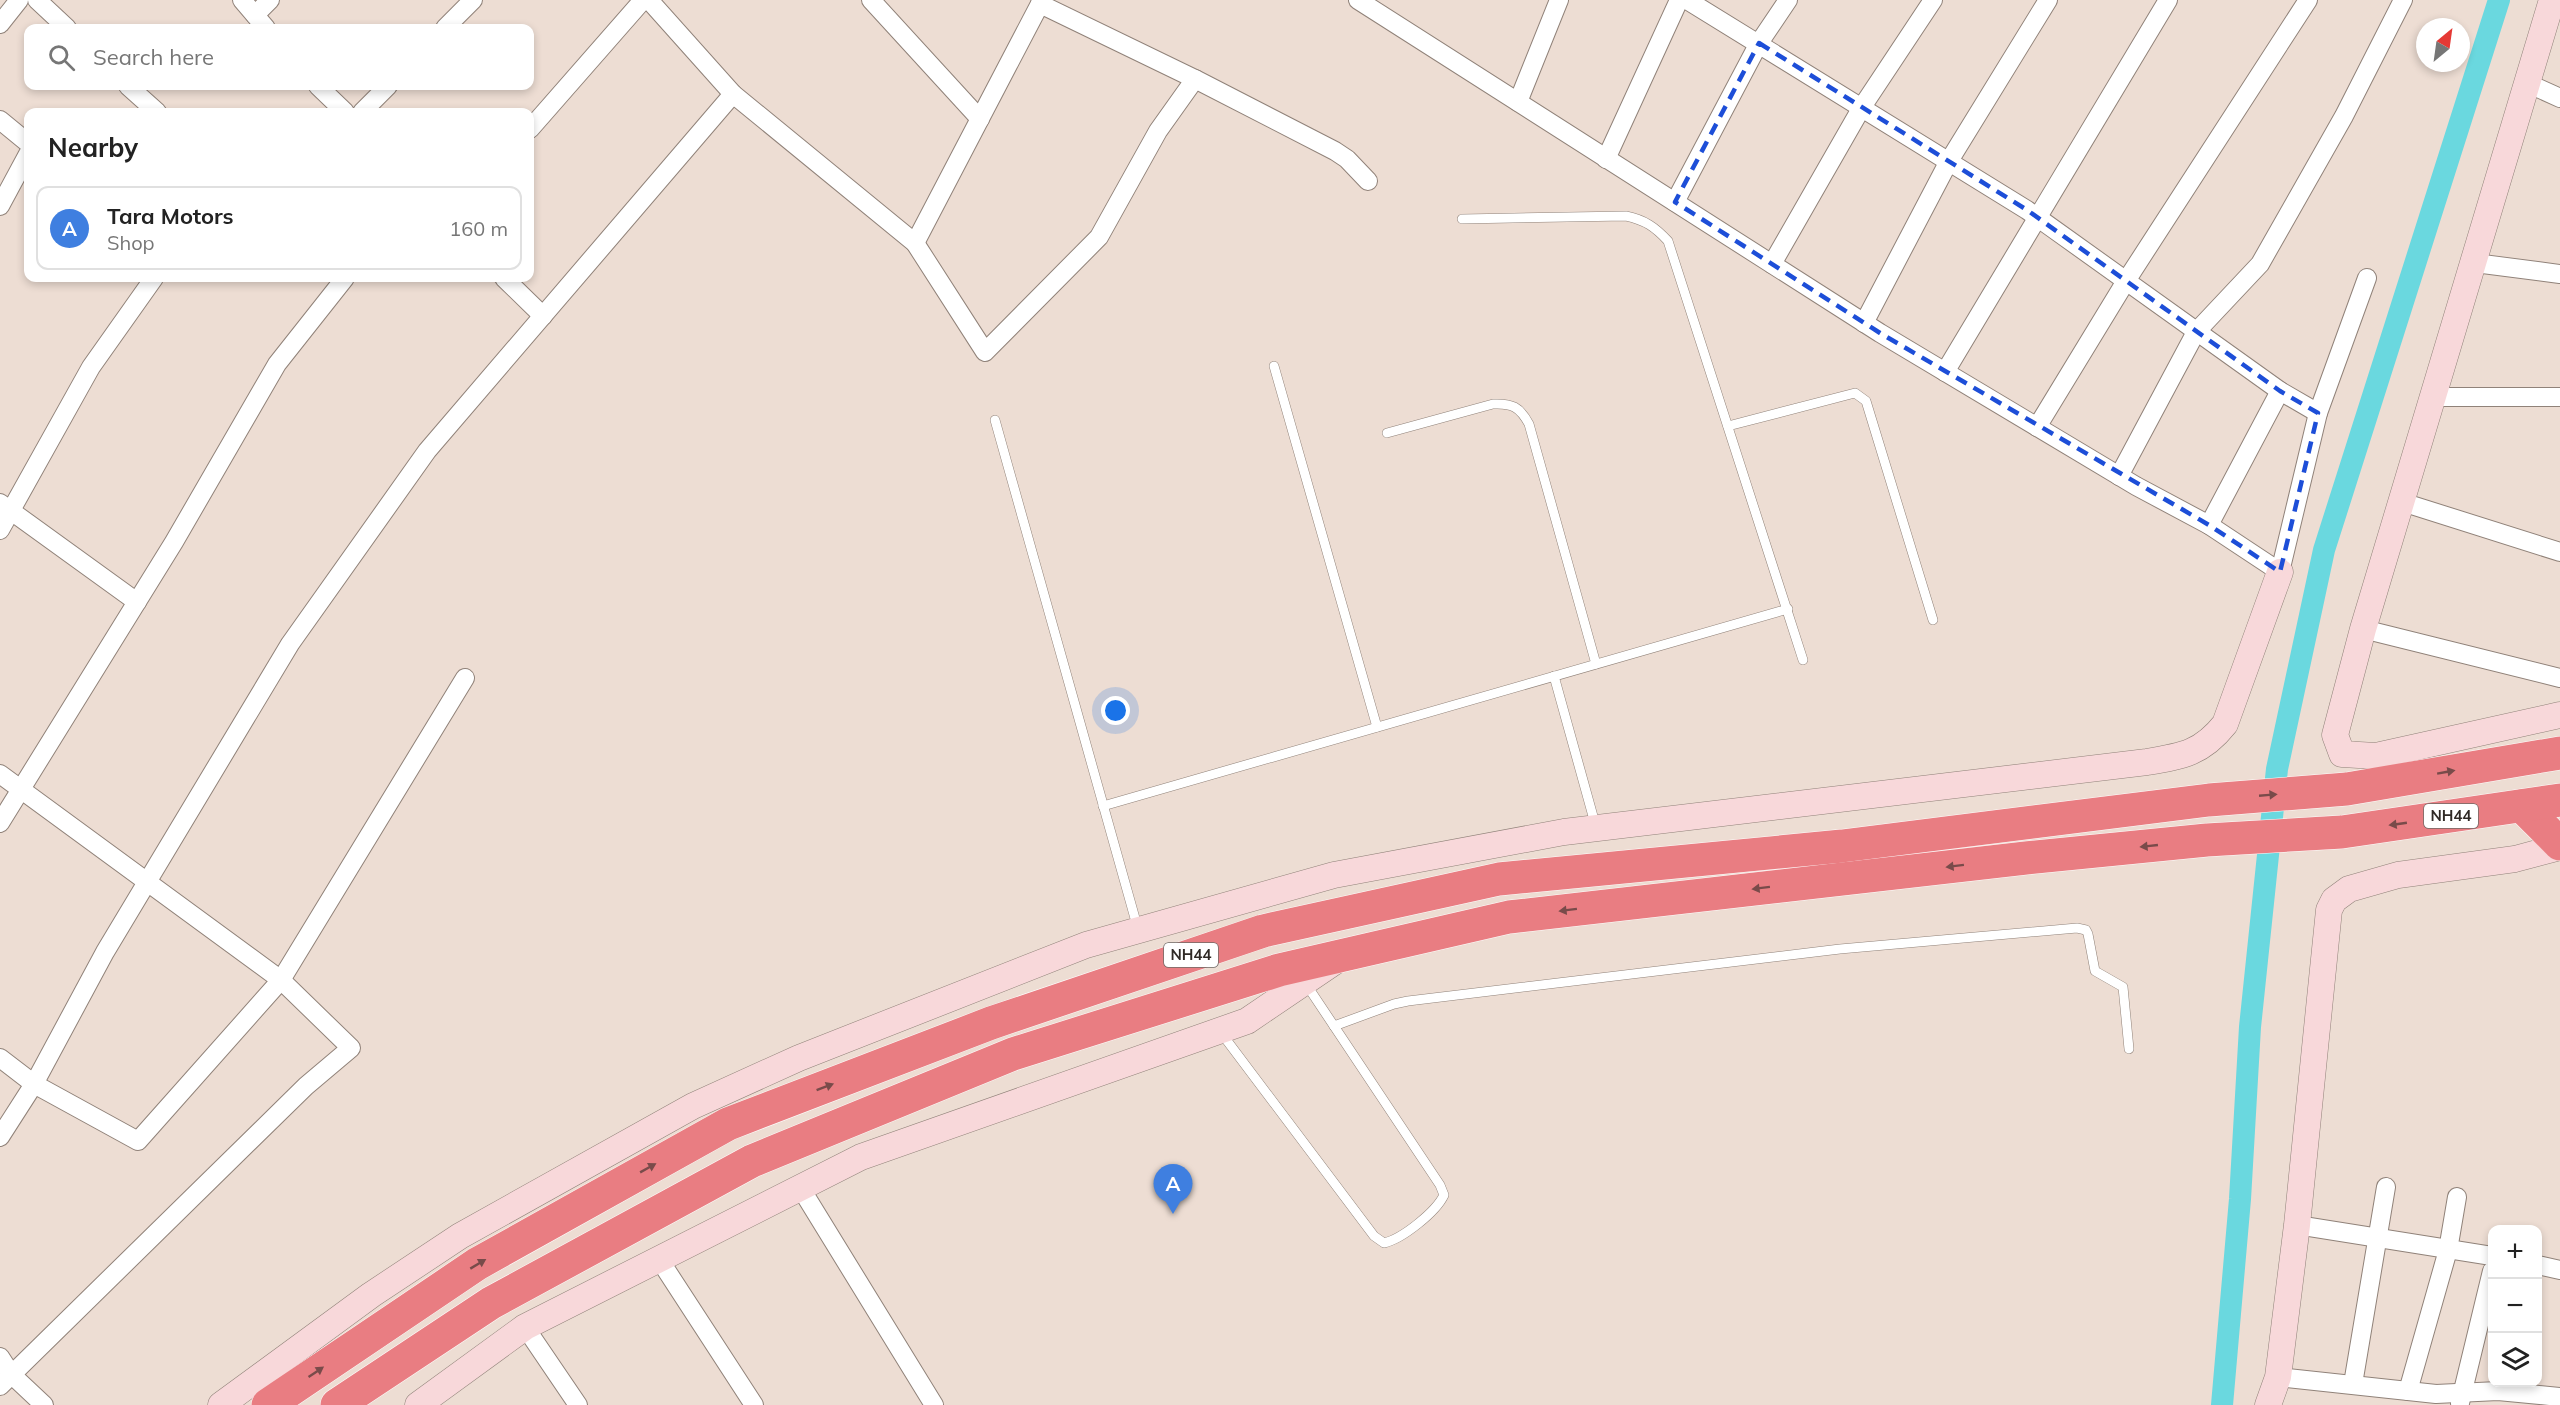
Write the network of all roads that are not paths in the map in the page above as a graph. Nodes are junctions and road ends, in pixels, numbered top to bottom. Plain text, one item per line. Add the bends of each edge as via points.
1 (19, 0) edge
2 (36, 0) edge
3 (242, 0) edge
4 (270, 0) edge
5 (472, 0) edge
6 (643, 0) edge
7 (649, 0) edge
8 (871, 0) edge
9 (1358, 0) edge
10 (1559, 0) edge
11 (1679, 0) edge
12 (1687, 0) edge
13 (1788, 0) edge
14 (1933, 0) edge
15 (2048, 0) edge
16 (2168, 0) edge
17 (2308, 0) edge
18 (2403, 0) edge
19 (2552, 0) edge
20 (1041, 2) edge
21 (1382, 7) edge
22 (260, 22) edge
23 (0, 24) edge
24 (63, 24) edge
25 (448, 24) edge
26 (1759, 42) junction
27 (1195, 79) junction
28 (2528, 83) junction
29 (133, 90) edge
30 (322, 90) edge
31 (384, 90) edge
32 (733, 94) junction
33 (2560, 98) edge
34 (1518, 102) junction
35 (1862, 107) junction
36 (153, 108) edge
37 (341, 108) edge
38 (366, 108) edge
39 (980, 119) junction
40 (0, 120) edge
41 (534, 124) edge
42 (24, 140) edge
43 (1606, 159) junction
44 (24, 161) edge
45 (1949, 161) junction
46 (1368, 181) dead end
47 (1675, 202) junction
48 (0, 206) edge
49 (2039, 218) junction
50 (1462, 219) dead end
51 (915, 243) junction
52 (2475, 263) junction
53 (1772, 264) junction
54 (2560, 274) edge
55 (2367, 278) dead end
56 (2126, 281) junction
57 (151, 282) edge
58 (337, 282) edge
59 (508, 282) edge
60 (543, 316) junction
61 (1864, 323) junction
62 (2196, 332) junction
63 (1274, 366) dead end
64 (1944, 372) junction
65 (2280, 391) junction
66 (2434, 397) junction
67 (2560, 397) edge
68 (2319, 413) junction
69 (995, 420) dead end
70 (1728, 426) junction
71 (2037, 427) junction
72 (1387, 433) dead end
73 (2119, 476) junction
74 (2402, 502) junction
75 (6, 508) edge
76 (2209, 525) junction
77 (0, 530) edge
78 (2560, 552) edge
79 (2280, 572) junction
80 (137, 602) junction
81 (1788, 609) junction
82 (1933, 620) dead end
83 (2363, 629) junction
84 (1803, 660) dead end
85 (1596, 664) junction
86 (1554, 676) junction
87 (465, 678) dead end
88 (2560, 678) edge
89 (2560, 715) edge
90 (1377, 727) junction
91 (2560, 753) edge
92 (0, 774) edge
93 (20, 791) junction
94 (2560, 800) edge
95 (1103, 806) junction
96 (2522, 806) junction
97 (0, 823) edge
98 (1596, 828) junction
99 (2560, 845) edge
100 (147, 882) junction
101 (1138, 930) junction
102 (1344, 955) junction
103 (281, 980) junction
104 (1304, 982) junction
105 (1334, 1026) junction
106 (1219, 1030) junction
107 (2129, 1049) dead end
108 (0, 1058) edge
109 (34, 1084) junction
110 (0, 1137) edge
111 (800, 1187) junction
112 (2386, 1187) dead end
113 (2457, 1197) dead end
114 (2297, 1225) junction
115 (2378, 1239) junction
116 (2448, 1250) junction
117 (2488, 1255) edge
118 (659, 1259) junction
119 (2542, 1266) edge
120 (2560, 1269) edge
121 (2491, 1279) edge
122 (525, 1327) junction
123 (0, 1357) edge
124 (2278, 1377) junction
125 (6, 1380) edge
126 (2353, 1384) junction
127 (2408, 1391) junction
128 (2560, 1397) edge
129 (2461, 1399) edge
130 (44, 1405) edge
131 (221, 1405) edge
132 (268, 1405) edge
133 (337, 1405) edge
134 (418, 1405) edge
135 (578, 1405) edge
136 (754, 1405) edge
137 (934, 1405) edge
138 (2268, 1405) edge

1 - 23 street
2 - 24 street
3 - 22 street
4 - 22 street
5 - 25 street
6 - 41 street
7 - 32 street
8 - 39 street
9 - 21 street
10 - 34 street
11 - 43 street
12 - 26 street
13 - 26 street
14 - 35 street
15 - 45 street
16 - 49 street
17 - 56 street
18 - 62 street via 2344,117 2260,264
19 - 28 street
20 - 27 street
20 - 39 street
21 - 34 street
26 - 35 street
26 - 47 street
27 - 46 street via 1335,151
27 - 51 street via 1158,131 1099,237 985,352
28 - 33 street
28 - 52 street
29 - 36 street
30 - 37 street
31 - 38 street
32 - 51 street
32 - 60 street
34 - 43 street
35 - 45 street
35 - 53 street
39 - 51 street
40 - 42 street
43 - 47 street
44 - 48 street
45 - 49 street
45 - 61 street
47 - 53 street
49 - 56 street
49 - 64 street
50 - 70 lane via 1626,216 1655,227 1668,241 1673,254
52 - 54 street
52 - 66 street
53 - 61 street
55 - 68 street
56 - 62 street
56 - 71 street
57 - 75 street via 90,367
58 - 80 street via 277,364
59 - 60 street
60 - 100 street via 427,451 290,644
61 - 64 street
62 - 65 street
62 - 73 street
63 - 90 lane
64 - 71 street
65 - 68 street
65 - 76 street
66 - 67 street
66 - 74 street
68 - 79 street
69 - 95 lane
70 - 81 lane
70 - 82 lane via 1854,393 1863,396
71 - 73 street
72 - 85 lane via 1493,404 1509,403 1523,412
73 - 76 street
74 - 78 street
74 - 83 street
75 - 77 street
75 - 80 street
76 - 79 street
79 - 98 street via 2225,724 2212,740 2194,752 2147,762
80 - 93 street
81 - 84 lane
81 - 85 lane
83 - 88 street
83 - 89 street via 2335,735 2342,754 2376,756
85 - 86 lane
86 - 90 lane
86 - 98 lane
87 - 103 street
90 - 95 lane
132 -> 91 highway, NH44 via 477,1264 728,1124 991,1023 1263,931 1499,879 1842,846 2209,800 2347,789
92 - 93 street
93 - 97 street
93 - 100 street
94 - 96 highway, NH44
95 - 101 lane
96 - 99 highway
96 -> 102 highway, NH44 via 2342,832 2207,840 1509,917
98 - 101 street via 1334,875
99 - 114 street via 2525,857 2398,874 2349,889 2334,900 2326,920
100 - 103 street
100 - 109 street
101 - 131 street via 1086,945 864,1032 693,1106 460,1236 371,1295
102 - 104 street
102 - 133 highway, NH44 via 1279,970 1013,1054 752,1161 491,1303
103 - 109 street via 138,1141
103 - 125 street via 351,1048 306,1086
104 - 105 lane
104 - 106 street via 1247,1021
105 - 106 lane via 1444,1195 1439,1207 1393,1241 1384,1243 1374,1236
105 - 107 lane via 1408,1001 1840,949 2077,928 2088,934 2095,971 2123,987
106 - 111 street via 861,1157
108 - 109 street
109 - 110 street
111 - 118 street
111 - 137 street
112 - 115 street
113 - 116 street
114 - 115 street
114 - 124 street
115 - 116 street
115 - 126 street
116 - 117 street
116 - 127 street
118 - 122 street
118 - 136 street
119 - 120 street
121 - 129 street
122 - 134 street
122 - 135 street
123 - 125 street
124 - 126 street
124 - 138 street
125 - 130 street
126 - 127 street
127 - 129 street
128 - 129 street via 2498,1391

